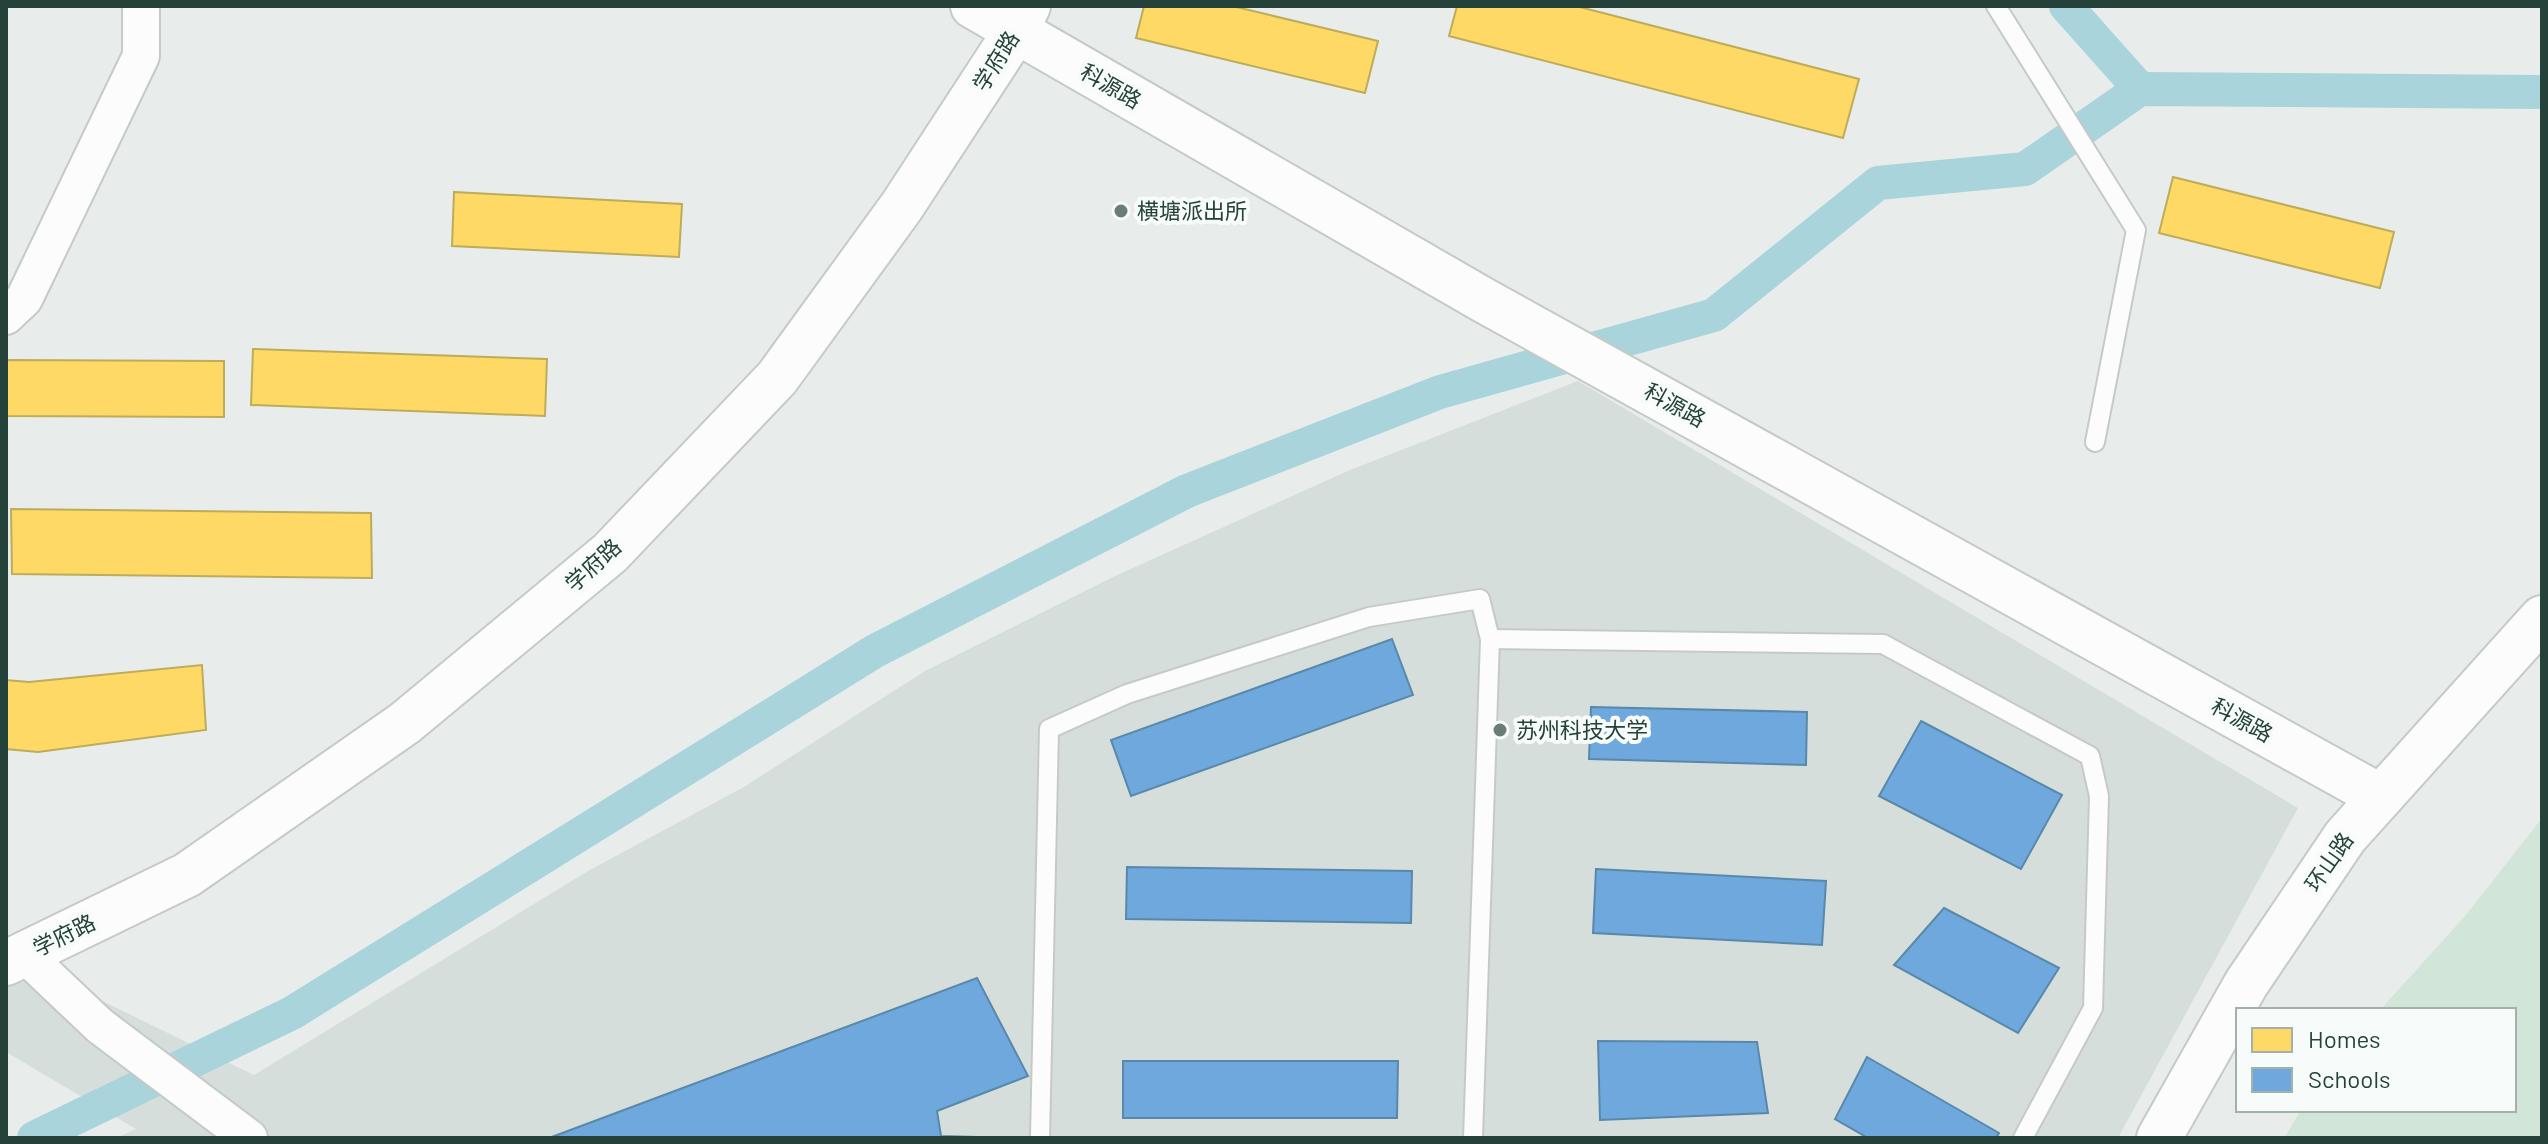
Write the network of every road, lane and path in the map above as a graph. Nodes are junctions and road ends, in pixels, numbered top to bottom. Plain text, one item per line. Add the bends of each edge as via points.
1 (141, 6) edge
2 (973, 6) edge
3 (1996, 6) edge
4 (1022, 18) edge
5 (6, 316) edge
6 (2095, 442) dead end
7 (2542, 618) edge
8 (1490, 639) junction
9 (2381, 797) junction
10 (12, 953) edge
11 (249, 1138) edge
12 (1040, 1138) edge
13 (1473, 1138) edge
14 (2023, 1138) edge
15 (2159, 1138) edge

1 - 5 street via 141,56 24,299
2 - 4 street, 科源路
3 - 6 lane via 2136,230
4 - 9 street, 科源路 via 1485,301
4 - 10 street, 学府路 via 902,206 777,378 610,553 405,723 200,866
7 - 9 street, 环山路
8 - 12 lane via 1480,599 1369,617 1127,694 1049,729
8 - 13 lane
8 - 14 lane via 1883,644 2090,756 2099,796 2093,1008
9 - 15 street, 环山路 via 2345,837 2246,984
10 - 11 street

